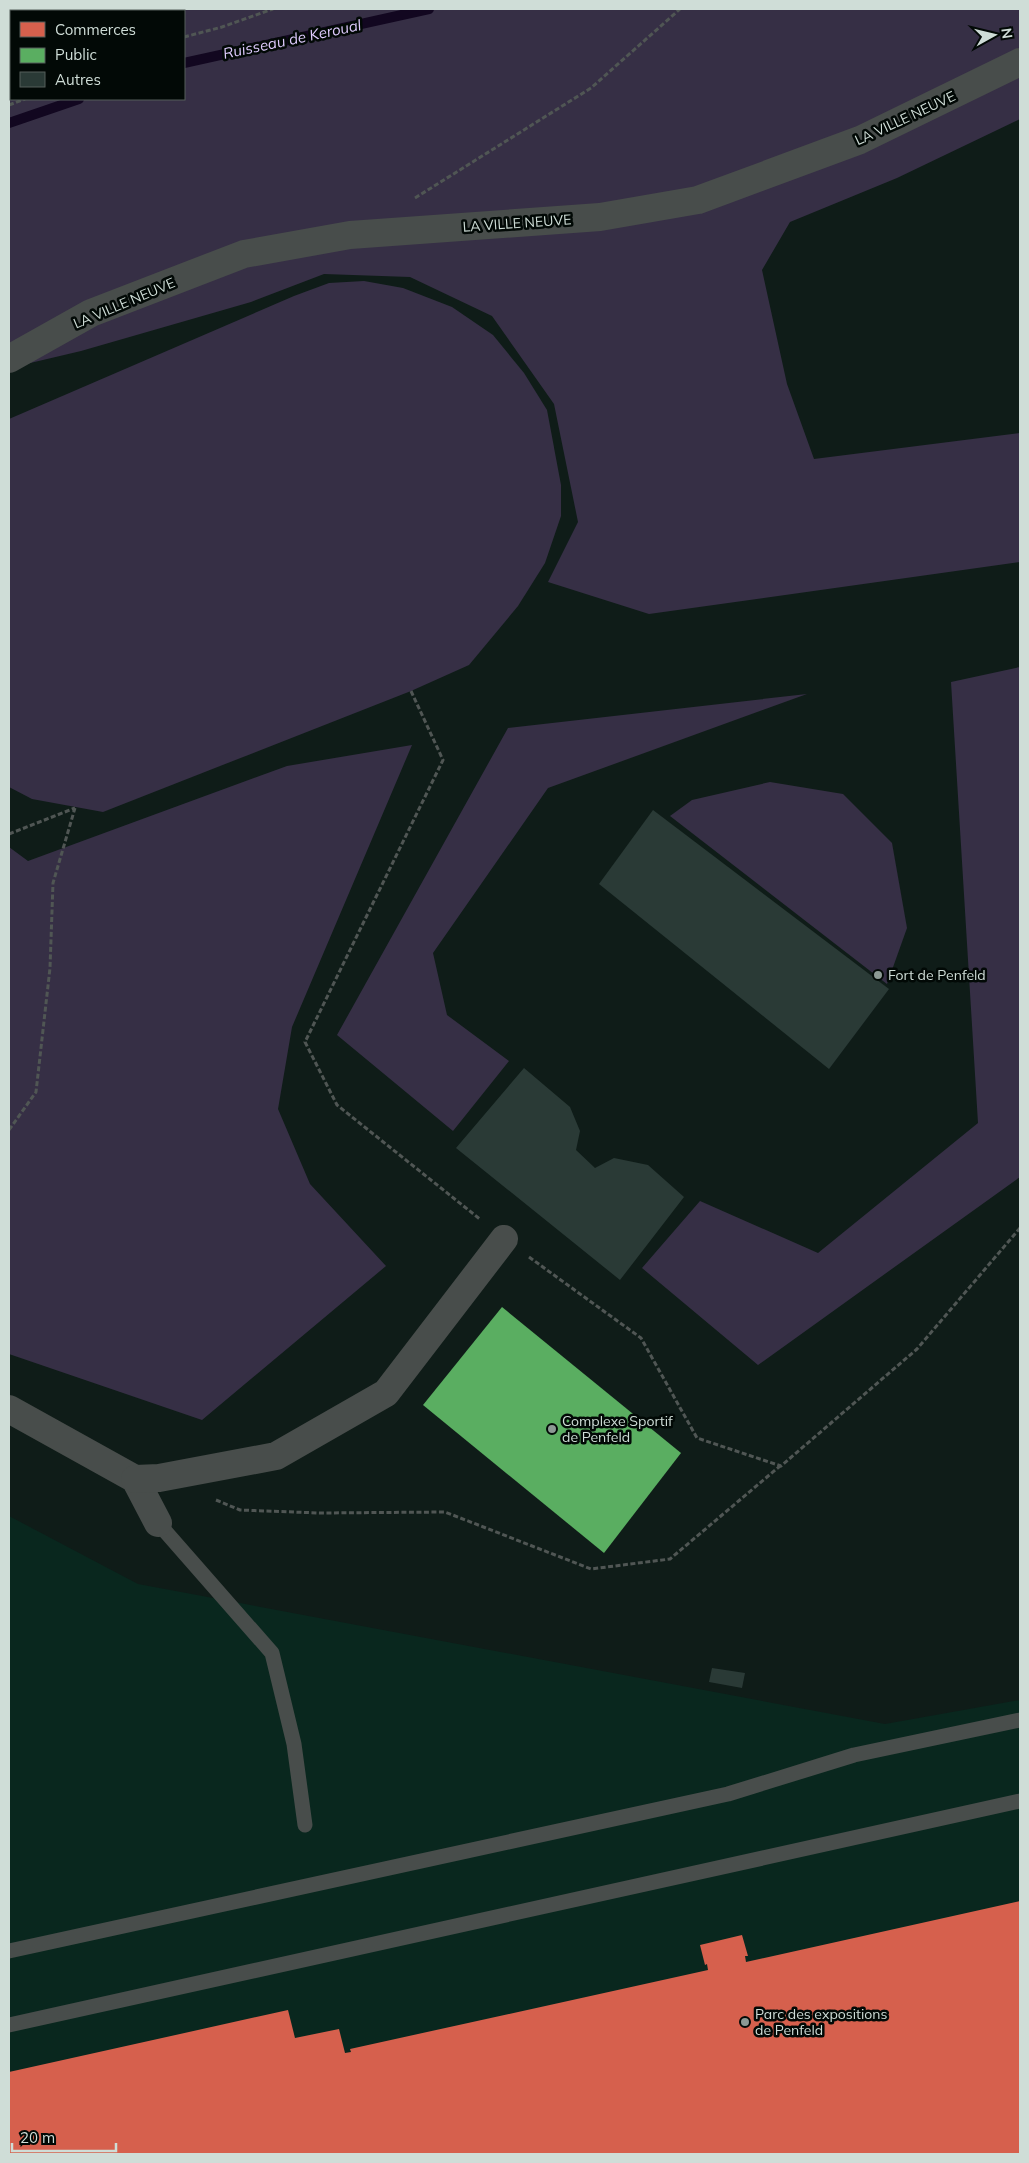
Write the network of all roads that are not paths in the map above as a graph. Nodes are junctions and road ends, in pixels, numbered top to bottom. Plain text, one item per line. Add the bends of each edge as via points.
1 (1020, 62) edge
2 (9, 359) edge
3 (504, 1238) road end
4 (9, 1409) edge
5 (135, 1479) junction
6 (158, 1523) joint
7 (1020, 1720) edge
8 (1020, 1801) edge
9 (305, 1825) dead end
10 (9, 1951) edge
11 (9, 2025) edge

1 - 2 street, LA VILLE NEUVE via 860,140 698,200 600,217 350,235 244,254 91,314
3 - 5 street via 386,1393 276,1456 159,1478
4 - 5 street
5 - 6 street
6 - 9 lane via 272,1653 294,1744
7 - 10 lane via 854,1755 728,1794
8 - 11 lane

